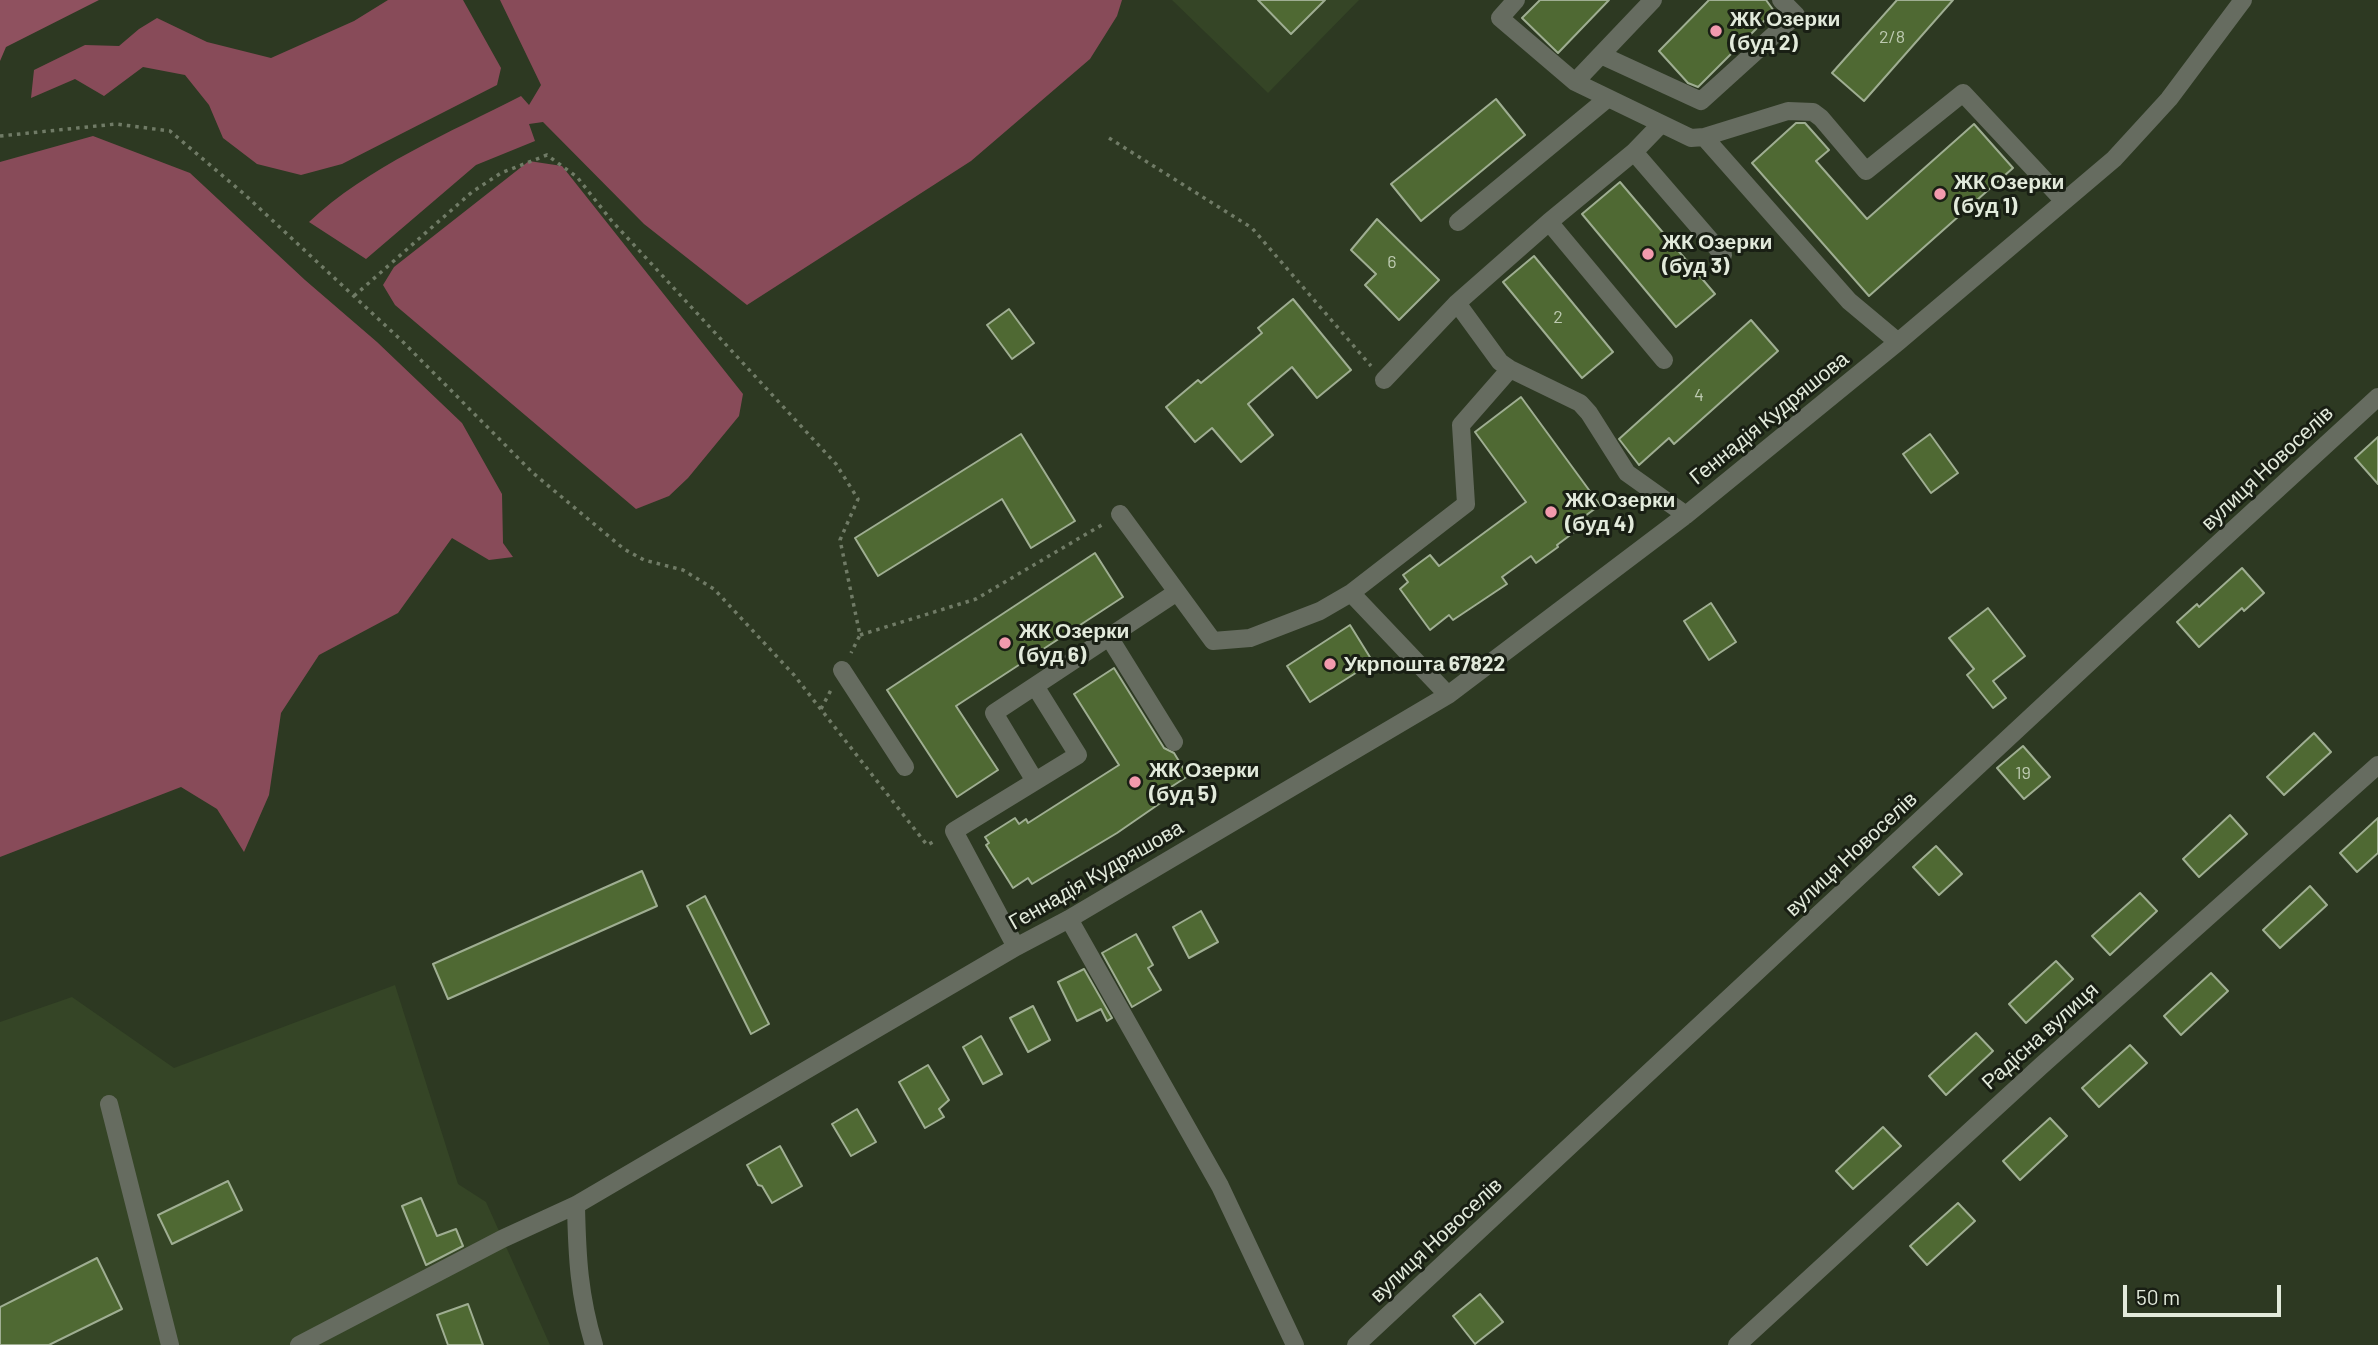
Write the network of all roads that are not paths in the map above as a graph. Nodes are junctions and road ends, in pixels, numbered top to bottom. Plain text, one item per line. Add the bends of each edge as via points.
1 (1516, 0) edge
2 (1653, 0) edge
3 (1781, 0) edge
4 (2243, 0) edge
5 (1601, 55) junction
6 (1575, 82) junction
7 (1608, 98) junction
8 (1661, 124) junction
9 (1704, 137) junction
10 (1634, 152) junction
11 (2064, 201) junction
12 (1458, 222) dead end
13 (1549, 222) junction
14 (1723, 255) dead end
15 (1457, 303) junction
16 (1898, 342) junction
17 (1664, 360) dead end
18 (1510, 369) junction
19 (1384, 380) road end
20 (2378, 397) edge
21 (1120, 514) road end
22 (1686, 515) junction
23 (1177, 592) junction
24 (1351, 593) junction
25 (1109, 637) junction
26 (842, 670) road end
27 (1035, 686) junction
28 (1447, 695) junction
29 (1174, 743) dead end
30 (2378, 765) edge
31 (905, 767) dead end
32 (1035, 780) junction
33 (1069, 919) junction
34 (1016, 947) junction
35 (109, 1104) dead end
36 (576, 1205) junction
37 (170, 1345) edge
38 (299, 1345) edge
39 (594, 1345) edge
40 (1295, 1345) edge
41 (1356, 1345) edge
42 (1737, 1345) edge

1 - 6 street via 1500,18
2 - 5 street
3 - 5 street via 1796,15 1701,101
4 - 11 street, Геннадія Кудряшова via 2169,99 2114,159
5 - 6 street
6 - 7 street
7 - 8 street
7 - 12 street
8 - 9 street via 1691,138
8 - 10 street
9 - 11 street via 1788,111 1813,112 1866,171 1963,93
9 - 16 street via 1849,301
10 - 13 street
10 - 14 street
11 - 16 street, Геннадія Кудряшова
13 - 15 street
13 - 17 street
15 - 18 street
15 - 19 street
16 - 22 street, Геннадія Кудряшова
18 - 22 street via 1580,404 1627,473
18 - 24 street via 1461,425 1466,504
20 - 41 street, вулиця Новоселів
21 - 23 street
22 - 28 street, Геннадія Кудряшова
23 - 24 street via 1213,641 1250,638 1320,611
23 - 25 street
24 - 28 street
25 - 27 street
25 - 29 street
26 - 31 street
27 - 32 street via 994,713
27 - 32 street via 1077,755
28 - 33 street, Геннадія Кудряшова
30 - 42 street, Радісна вулиця
32 - 34 street via 954,831
33 - 34 street, Геннадія Кудряшова
33 - 40 street via 1220,1186
34 - 36 street, Геннадія Кудряшова
35 - 37 street
36 - 38 street, Геннадія Кудряшова
36 - 39 street via 583,1309

